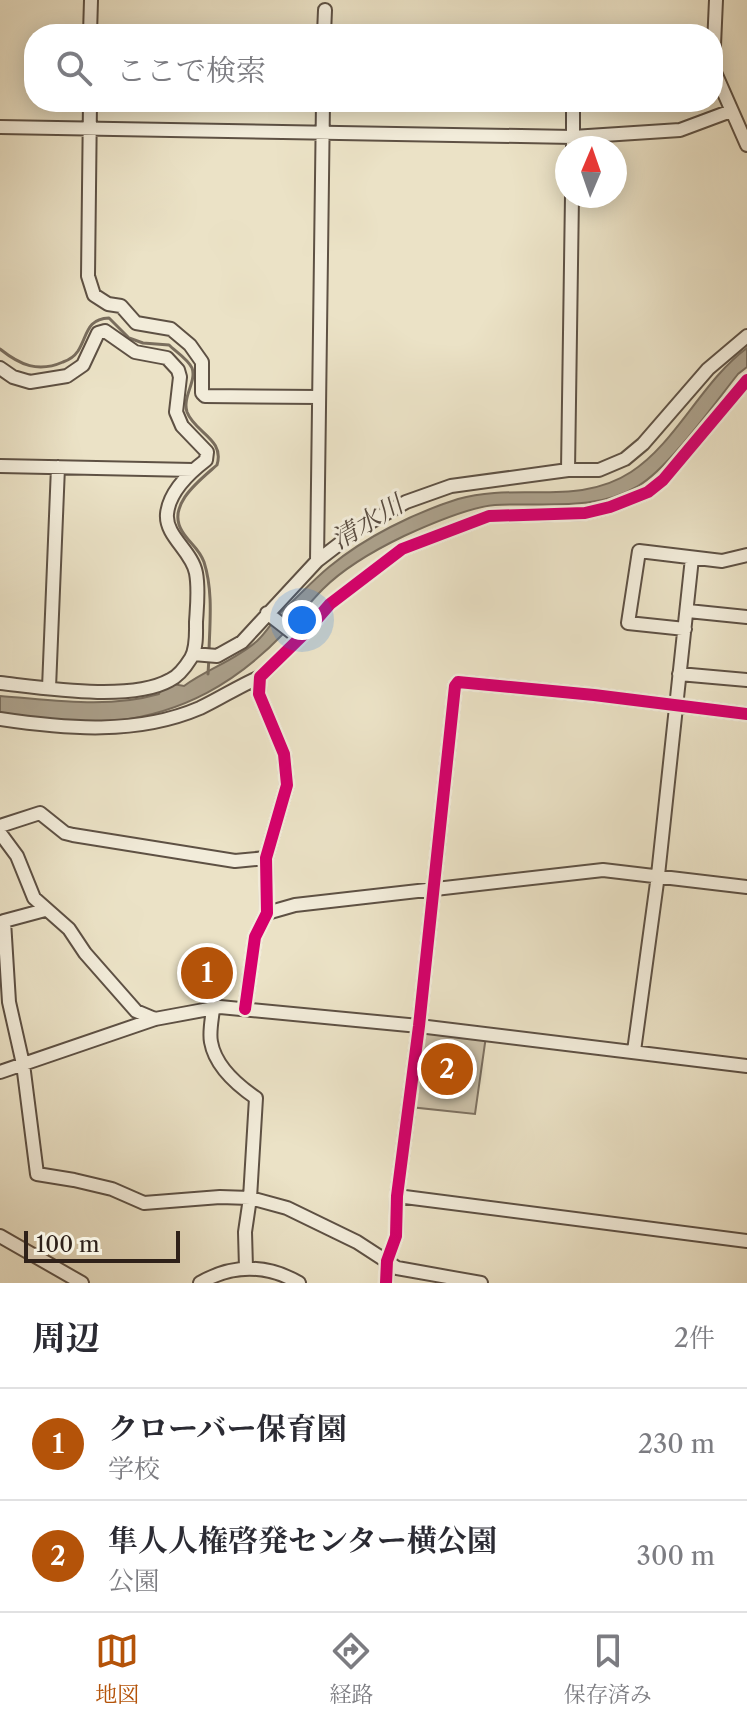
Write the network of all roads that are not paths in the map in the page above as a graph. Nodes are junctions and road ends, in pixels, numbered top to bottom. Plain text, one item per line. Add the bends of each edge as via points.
1 (91, 0) edge
2 (716, 0) edge
3 (325, 10) dead end
4 (90, 24) edge
5 (324, 24) edge
6 (715, 24) edge
7 (723, 92) edge
8 (731, 111) junction
9 (90, 112) edge
10 (323, 112) edge
11 (573, 112) edge
12 (0, 127) edge
13 (90, 128) junction
14 (322, 134) junction
15 (573, 136) edge
16 (627, 136) edge
17 (555, 142) edge
18 (747, 145) edge
19 (572, 208) edge
20 (747, 336) edge
21 (0, 368) edge
22 (747, 380) edge
23 (318, 397) junction
24 (0, 466) edge
25 (58, 467) junction
26 (193, 470) junction
27 (568, 470) junction
28 (747, 555) edge
29 (692, 558) junction
30 (317, 561) junction
31 (688, 611) junction
32 (267, 613) junction
33 (747, 617) edge
34 (685, 629) junction
35 (299, 638) junction
36 (193, 654) junction
37 (679, 674) junction
38 (260, 677) junction
39 (747, 680) edge
40 (0, 683) edge
41 (49, 688) junction
42 (674, 704) junction
43 (747, 714) edge
44 (0, 719) edge
45 (0, 826) edge
46 (0, 833) edge
47 (266, 858) junction
48 (658, 875) junction
49 (747, 887) edge
50 (432, 891) junction
51 (45, 910) junction
52 (267, 913) junction
53 (213, 1009) junction
54 (245, 1009) junction
55 (155, 1019) junction
56 (419, 1026) junction
57 (634, 1051) junction
58 (23, 1064) junction
59 (747, 1066) edge
60 (0, 1072) edge
61 (397, 1196) junction
62 (250, 1198) junction
63 (0, 1236) edge
64 (747, 1241) edge
65 (387, 1261) junction
66 (246, 1268) junction
67 (82, 1283) edge
68 (200, 1283) edge
69 (299, 1283) edge
70 (386, 1283) edge
71 (481, 1283) edge

1 - 4 street
2 - 6 street
3 - 5 street
7 - 8 street
8 - 16 street via 680,130
8 - 18 street
9 - 13 street
10 - 14 street
11 - 15 street
12 - 13 street
13 - 14 street
13 - 23 street via 88,276 94,295 121,306 136,323 167,327 180,335 202,362 205,396
14 - 17 street
14 - 23 street
19 - 27 street
20 - 27 street via 708,369 625,459 599,470
21 - 26 street via 30,382 67,376 83,365 98,333 105,331 135,352 167,358 180,377 176,412 207,452 206,460
22 - 35 street via 648,492 585,513 489,516 402,549 330,604
23 - 30 street
24 - 25 street
25 - 26 street
25 - 41 street
26 - 36 street via 177,489 166,516 196,572
27 - 30 street via 451,486 406,502
28 - 29 street via 722,561
29 - 31 street
29 - 34 street via 639,551 628,623
30 - 32 street
31 - 33 street
31 - 34 street
32 - 35 street
32 - 36 street via 242,642 217,656
34 - 37 street
35 - 38 street
36 - 41 street via 170,680 135,690
37 - 39 street
37 - 42 street
38 - 44 street via 199,708 139,726 79,727
38 - 47 street via 259,694 284,754 287,785
40 - 41 street
42 - 43 street
42 - 48 street
42 - 50 street via 458,682
45 - 47 street via 40,813 73,835 235,861
46 - 51 street
47 - 52 street
48 - 49 street
48 - 50 street via 603,870
48 - 57 street
50 - 52 street via 295,905
50 - 56 street
51 - 55 street via 69,929 136,1011
51 - 58 street via 4,921 9,1002
52 - 54 street via 255,937
53 - 54 street
53 - 55 street
53 - 62 street via 211,1043 237,1085 256,1098
54 - 56 street
55 - 58 street
56 - 57 street
56 - 61 street
57 - 59 street
58 - 60 street
58 - 62 street via 37,1174 112,1189 144,1203
61 - 64 street
61 - 65 street via 396,1236
62 - 65 street via 287,1208
62 - 66 street
63 - 67 street
65 - 70 street
65 - 71 street via 397,1268
66 - 68 street via 217,1273
66 - 69 street

